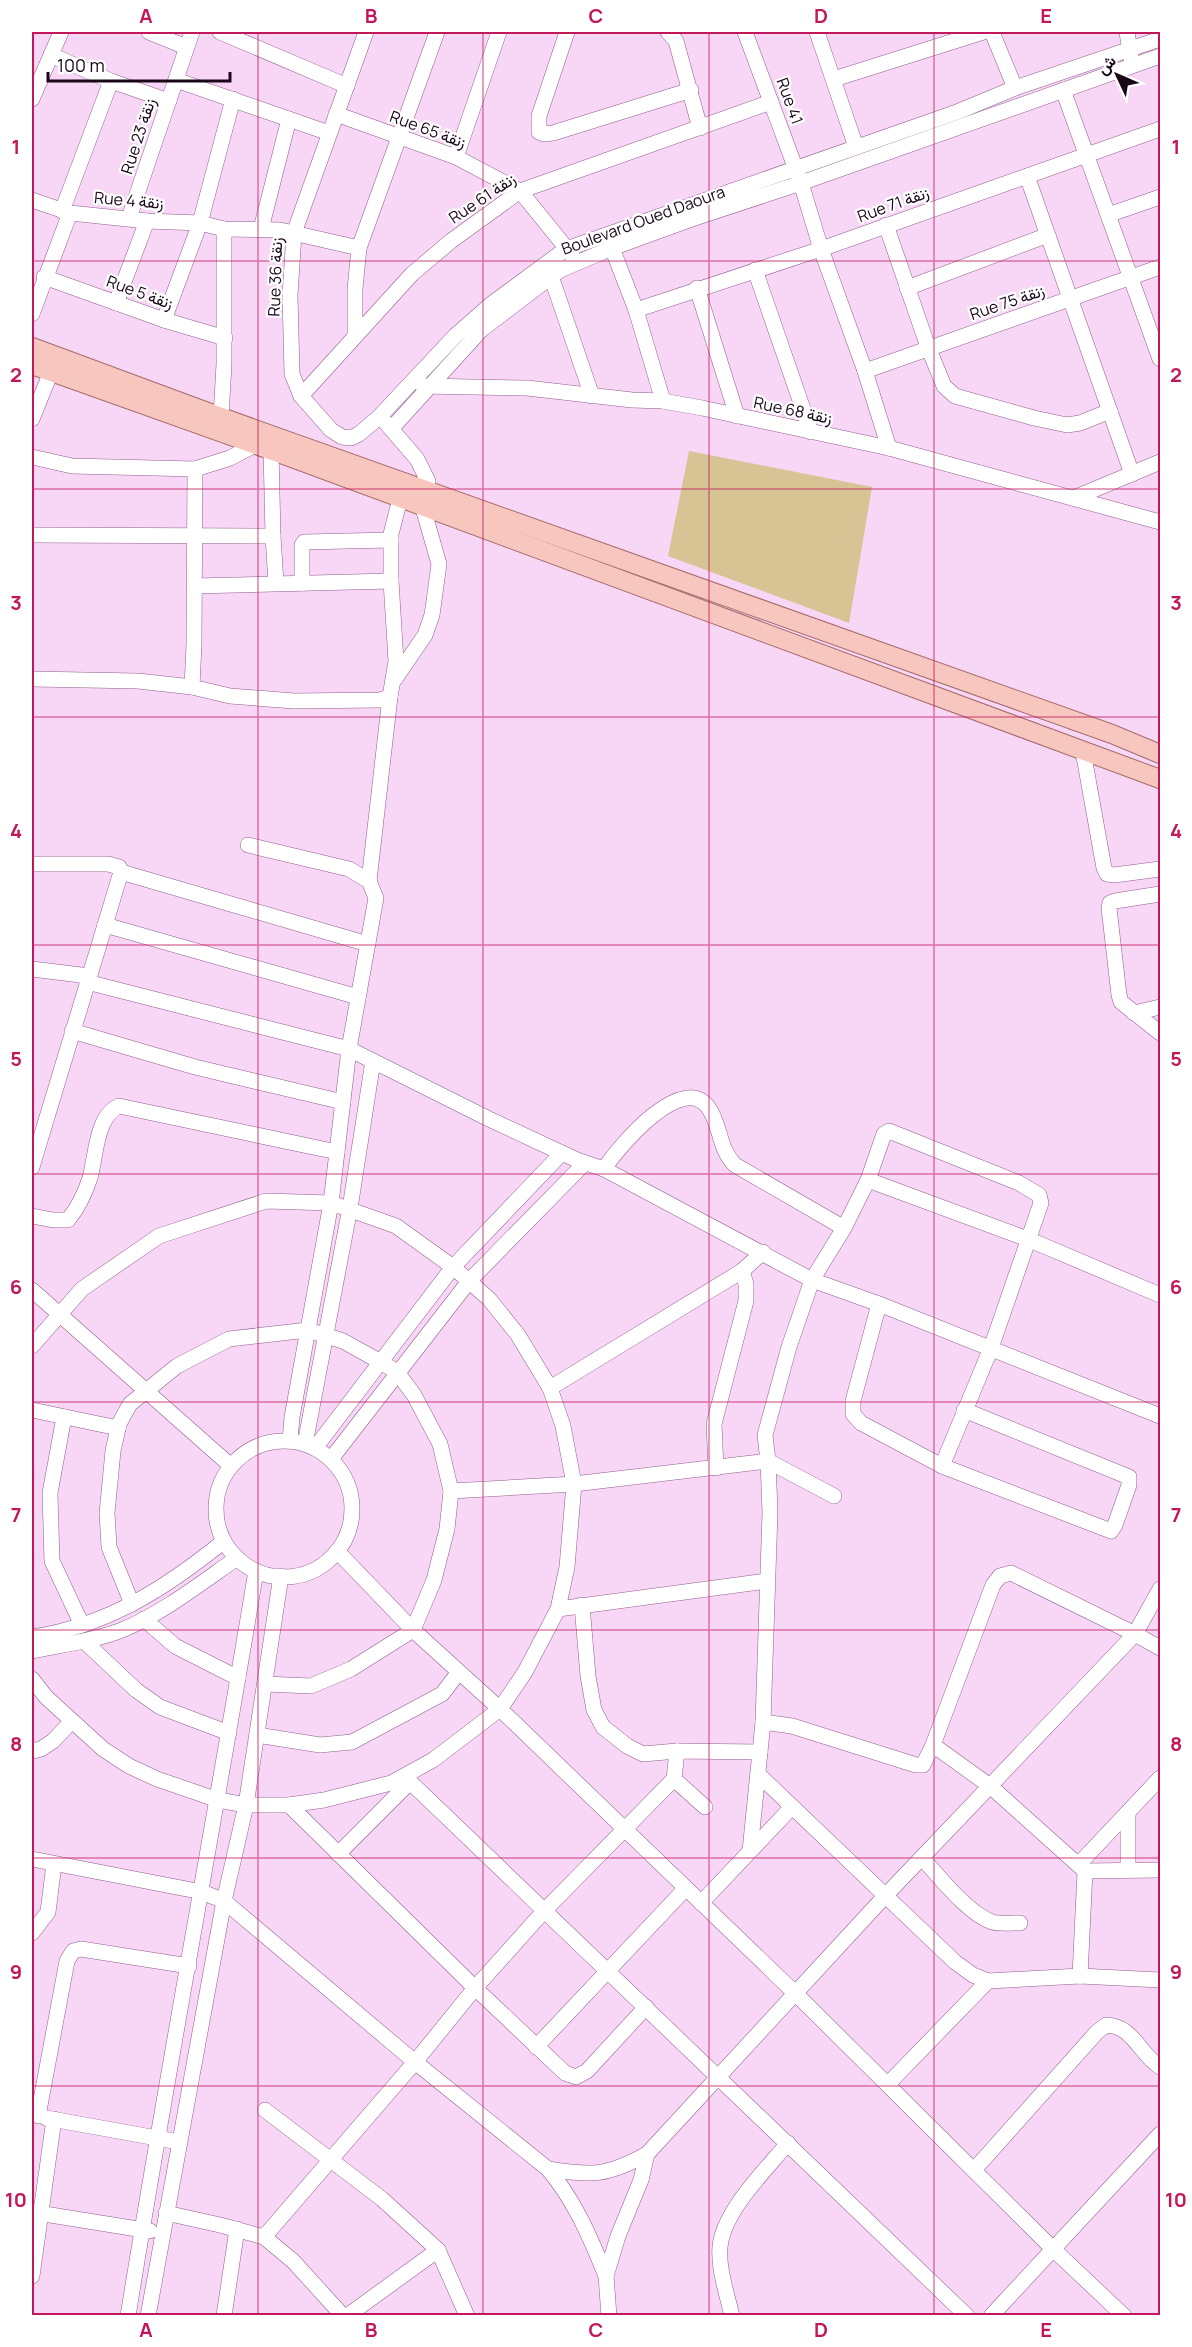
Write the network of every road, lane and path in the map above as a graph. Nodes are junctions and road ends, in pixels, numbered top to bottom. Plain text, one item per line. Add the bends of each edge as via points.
1 (61, 32) edge
2 (149, 32) edge
3 (192, 32) edge
4 (220, 32) edge
5 (437, 32) edge
6 (499, 32) edge
7 (567, 32) edge
8 (668, 32) edge
9 (745, 32) edge
10 (817, 32) edge
11 (983, 32) edge
12 (992, 32) edge
13 (1127, 32) edge
14 (362, 33) edge
15 (1161, 39) edge
16 (186, 46) junction
17 (1130, 50) junction
18 (51, 55) junction
19 (1161, 56) edge
20 (1132, 66) junction
21 (176, 80) junction
22 (834, 80) junction
23 (111, 81) junction
24 (347, 86) junction
25 (1015, 88) junction
26 (691, 90) junction
27 (1063, 90) junction
28 (32, 99) edge
29 (233, 99) junction
30 (169, 101) junction
31 (771, 102) junction
32 (336, 114) junction
33 (289, 119) junction
34 (700, 128) junction
35 (1161, 129) edge
36 (329, 133) junction
37 (399, 138) junction
38 (856, 147) junction
39 (1086, 154) junction
40 (456, 157) junction
41 (795, 167) junction
42 (1027, 176) junction
43 (801, 183) junction
44 (520, 191) junction
45 (1161, 197) edge
46 (32, 200) edge
47 (66, 212) junction
48 (1108, 215) junction
49 (129, 218) junction
50 (147, 221) junction
51 (200, 223) junction
52 (886, 225) junction
53 (224, 228) junction
54 (261, 229) junction
55 (294, 233) junction
56 (1048, 235) junction
57 (359, 248) junction
58 (612, 248) junction
59 (566, 249) junction
60 (821, 249) junction
61 (578, 262) junction
62 (1161, 267) edge
63 (755, 270) junction
64 (551, 276) junction
65 (44, 277) junction
66 (1131, 278) junction
67 (697, 288) junction
68 (907, 288) junction
69 (1070, 299) junction
70 (116, 303) junction
71 (636, 310) junction
72 (32, 314) edge
73 (164, 320) junction
74 (355, 336) junction
75 (225, 338) junction
76 (1157, 338) edge
77 (32, 346) edge
78 (928, 347) junction
79 (1161, 359) edge
80 (32, 365) edge
81 (865, 371) junction
82 (51, 372) junction
83 (410, 381) junction
84 (427, 388) junction
85 (301, 396) junction
86 (592, 396) junction
87 (663, 401) junction
88 (1110, 411) junction
89 (737, 416) junction
90 (221, 417) junction
91 (379, 417) junction
92 (32, 419) edge
93 (392, 428) junction
94 (811, 432) junction
95 (263, 448) junction
96 (889, 448) junction
97 (32, 457) edge
98 (1161, 462) edge
99 (195, 470) junction
100 (1132, 474) junction
101 (1074, 498) junction
102 (400, 499) junction
103 (426, 499) junction
104 (1161, 522) edge
105 (32, 535) edge
106 (195, 536) junction
107 (273, 536) junction
108 (391, 540) junction
109 (391, 581) junction
110 (276, 583) junction
111 (302, 583) junction
112 (195, 586) junction
113 (32, 679) edge
114 (394, 681) junction
115 (192, 687) junction
116 (390, 697) junction
117 (1083, 751) junction
118 (1161, 753) edge
119 (1161, 779) edge
120 (248, 845) dead end
121 (32, 864) edge
122 (1161, 869) edge
123 (121, 872) junction
124 (369, 881) junction
125 (1161, 894) edge
126 (105, 925) junction
127 (368, 944) junction
128 (32, 969) edge
129 (88, 979) junction
130 (358, 997) junction
131 (1161, 1007) edge
132 (1134, 1013) junction
133 (72, 1031) junction
134 (1161, 1033) edge
135 (349, 1049) junction
136 (373, 1061) junction
137 (343, 1102) junction
138 (337, 1152) junction
139 (562, 1153) junction
140 (585, 1163) junction
141 (32, 1167) edge
142 (604, 1169) junction
143 (868, 1180) junction
144 (331, 1203) junction
145 (350, 1208) junction
146 (32, 1216) edge
147 (844, 1228) junction
148 (1030, 1240) junction
149 (763, 1252) junction
150 (453, 1267) junction
151 (742, 1271) junction
152 (470, 1280) junction
153 (812, 1280) junction
154 (32, 1290) edge
155 (1161, 1295) edge
156 (879, 1304) junction
157 (58, 1314) junction
158 (308, 1330) junction
159 (327, 1335) junction
160 (32, 1346) edge
161 (991, 1348) junction
162 (379, 1360) junction
163 (397, 1372) junction
164 (550, 1388) junction
165 (145, 1390) junction
166 (32, 1410) edge
167 (964, 1410) junction
168 (1161, 1416) edge
169 (64, 1417) junction
170 (118, 1428) junction
171 (303, 1444) junction
172 (331, 1459) junction
173 (768, 1461) junction
174 (231, 1466) junction
175 (942, 1466) junction
176 (716, 1468) junction
177 (574, 1484) junction
178 (451, 1491) junction
179 (834, 1496) dead end
180 (224, 1541) junction
181 (337, 1551) junction
182 (237, 1558) junction
183 (256, 1571) junction
184 (281, 1576) junction
185 (767, 1581) junction
186 (1161, 1589) edge
187 (132, 1604) junction
188 (582, 1605) junction
189 (558, 1609) junction
190 (144, 1619) junction
191 (413, 1630) junction
192 (83, 1633) junction
193 (1135, 1634) junction
194 (32, 1637) edge
195 (1161, 1648) edge
196 (32, 1651) edge
197 (459, 1672) junction
198 (238, 1678) junction
199 (32, 1679) edge
200 (265, 1684) junction
201 (500, 1709) junction
202 (72, 1722) junction
203 (763, 1722) junction
204 (229, 1733) junction
205 (257, 1735) junction
206 (933, 1745) junction
207 (32, 1749) edge
208 (677, 1751) junction
209 (760, 1752) junction
210 (758, 1774) junction
211 (1161, 1778) edge
212 (408, 1779) junction
213 (674, 1779) junction
214 (990, 1786) junction
215 (218, 1800) junction
216 (246, 1805) junction
217 (289, 1805) junction
218 (705, 1807) dead end
219 (792, 1807) junction
220 (1128, 1813) junction
221 (625, 1830) junction
222 (750, 1851) junction
223 (338, 1854) junction
224 (921, 1858) junction
225 (32, 1859) edge
226 (54, 1864) junction
227 (1082, 1867) junction
228 (1128, 1869) junction
229 (1161, 1870) edge
230 (686, 1888) junction
231 (202, 1892) junction
232 (885, 1895) junction
233 (224, 1901) junction
234 (701, 1903) junction
235 (544, 1911) junction
236 (1020, 1923) dead end
237 (32, 1933) edge
238 (189, 1966) junction
239 (607, 1971) junction
240 (1080, 1976) junction
241 (1161, 1980) edge
242 (988, 1981) junction
243 (475, 1988) junction
244 (796, 1994) junction
245 (646, 2007) junction
246 (537, 2047) junction
247 (415, 2062) junction
248 (1161, 2067) edge
249 (718, 2077) junction
250 (888, 2084) junction
251 (265, 2110) dead end
252 (35, 2115) edge
253 (54, 2119) junction
254 (1161, 2134) edge
255 (156, 2139) junction
256 (179, 2142) junction
257 (788, 2143) junction
258 (647, 2154) junction
259 (331, 2161) junction
260 (548, 2169) junction
261 (974, 2170) junction
262 (36, 2213) edge
263 (166, 2213) junction
264 (237, 2229) junction
265 (141, 2230) junction
266 (162, 2233) junction
267 (264, 2237) junction
268 (1053, 2249) junction
269 (438, 2250) junction
270 (32, 2276) edge
271 (606, 2277) junction
272 (1106, 2310) edge
273 (128, 2316) edge
274 (148, 2316) edge
275 (224, 2316) edge
276 (345, 2316) edge
277 (467, 2316) edge
278 (609, 2316) edge
279 (732, 2316) edge
280 (967, 2316) edge
281 (991, 2316) edge
282 (1124, 2316) edge

1 - 18 street
2 - 16 street
3 - 16 street, Rue 23 زنقة
4 - 24 street
5 - 37 street
6 - 40 street
7 - 26 street via 539,116 539,132 553,133
8 - 26 street via 676,41
9 - 31 street, Rue 41
10 - 22 street
11 - 22 street
12 - 25 street
13 - 17 street
14 - 24 street, Rue 36 زنقة
15 - 17 street, Boulevard Oued Daoura
16 - 21 street, Rue 23 زنقة
17 - 20 street
17 - 25 street, Boulevard Oued Daoura
18 - 23 street
18 - 28 street
19 - 20 street, Boulevard Oued Daoura
20 - 27 street, Boulevard Oued Daoura
21 - 29 street
21 - 30 street, Rue 23 زنقة
22 - 38 street
23 - 30 street
23 - 47 street
24 - 32 street, Rue 36 زنقة
25 - 38 street, Boulevard Oued Daoura
26 - 34 street
27 - 39 street
27 - 43 street, Boulevard Oued Daoura
29 - 33 street
29 - 51 street
30 - 49 street, Rue 23 زنقة
31 - 34 street, Rue 61 زنقة
31 - 41 street, Rue 41
32 - 36 street, Rue 36 زنقة
32 - 37 street, Rue 65 زنقة
33 - 36 street
33 - 54 street
34 - 44 street, Rue 61 زنقة
35 - 39 street, Rue 71 زنقة
36 - 55 street, Rue 36 زنقة
37 - 40 street, Rue 65 زنقة
37 - 57 street
38 - 41 street, Boulevard Oued Daoura
39 - 42 street, Rue 71 زنقة
39 - 48 street
40 - 44 street, Rue 65 زنقة
41 - 43 street, Rue 41
41 - 59 street, Boulevard Oued Daoura
42 - 52 street, Rue 71 زنقة
42 - 56 street
43 - 58 street, Boulevard Oued Daoura
43 - 60 street, Rue 41
44 - 59 street, Rue 65 زنقة
44 - 74 street, Rue 61 زنقة via 450,241 412,274
45 - 48 street
46 - 47 street, Rue 4 زنقة
47 - 49 street, Rue 4 زنقة
47 - 65 street
48 - 66 street
49 - 50 street, Rue 4 زنقة
50 - 51 street, Rue 4 زنقة
50 - 70 street
51 - 53 street, Rue 4 زنقة
51 - 73 street
52 - 60 street, Rue 71 زنقة
52 - 68 street
53 - 54 street, Rue 4 زنقة
53 - 75 street
54 - 55 street, Rue 4 زنقة
55 - 57 street, Rue 4 زنقة
55 - 85 street, Rue 36 زنقة via 290,296 292,374
56 - 68 street
56 - 69 street
57 - 74 street
58 - 61 street, Boulevard Oued Daoura
58 - 71 street
59 - 61 street, Rue 65 زنقة
59 - 83 street, Boulevard Oued Daoura via 490,305
60 - 63 street, Rue 71 زنقة
60 - 81 street, Rue 41
61 - 64 street, Boulevard Oued Daoura
62 - 66 street, Rue 75 زنقة
63 - 67 street, Rue 71 زنقة
63 - 94 street
64 - 84 street, Boulevard Oued Daoura via 481,330
64 - 86 street
65 - 70 street, Rue 5 زنقة
65 - 72 street
66 - 69 street, Rue 75 زنقة
66 - 76 street
67 - 71 street, Rue 71 زنقة
67 - 89 street
68 - 78 street
69 - 78 street, Rue 75 زنقة
69 - 88 street
70 - 73 street, Rue 5 زنقة
71 - 87 street
73 - 75 street, Rue 5 زنقة
74 - 85 street, Rue 61 زنقة
75 - 90 street
76 - 79 street
77 - 90 main road
78 - 81 street, Rue 75 زنقة
78 - 88 street via 944,386 968,401 1066,425
80 - 82 main road
81 - 96 street, Rue 41
82 - 92 street
82 - 95 main road
83 - 84 street, Rue 68 زنقة
83 - 91 street, Boulevard Oued Daoura
84 - 86 street, Rue 68 زنقة via 527,388
84 - 93 street, Boulevard Oued Daoura
85 - 91 street, Rue 36 زنقة via 342,437 359,434
86 - 87 street, Rue 68 زنقة
87 - 89 street, Rue 68 زنقة
88 - 100 street
89 - 94 street, Rue 68 زنقة
90 - 103 main road
91 - 93 street
93 - 103 street via 424,470 428,481
94 - 96 street, Rue 68 زنقة
95 - 99 street
95 - 102 main road
95 - 107 street
96 - 101 street, Rue 68 زنقة
97 - 99 street via 72,466
98 - 100 street
99 - 106 street
100 - 101 street
101 - 104 street, Rue 68 زنقة
102 - 103 main road
102 - 108 street
103 - 114 street via 440,564 438,584 425,635
103 - 117 main road
103 - 118 main road
105 - 106 street
106 - 107 street
106 - 112 street
107 - 110 street
108 - 109 street
108 - 111 street via 304,542
109 - 111 street
109 - 114 street
110 - 111 street
110 - 112 street
112 - 115 street
113 - 115 street via 138,681
114 - 116 street
115 - 116 street via 230,696 294,701
116 - 124 street
117 - 119 main road
117 - 122 street via 1107,873
120 - 124 street via 349,869
121 - 123 street via 108,864 119,867
123 - 126 street
123 - 127 street
124 - 127 street via 376,898
125 - 132 street via 1110,903 1119,995
126 - 129 street
126 - 130 street
127 - 130 street
128 - 129 street
129 - 133 street
129 - 135 street
130 - 135 street
131 - 132 street
132 - 134 street
133 - 137 street via 195,1067
133 - 141 street
135 - 136 street
135 - 137 street
136 - 139 street
136 - 145 street
137 - 138 street
138 - 144 street
138 - 146 street via 119,1106 104,1121 89,1179 75,1213 68,1220
139 - 140 street
139 - 150 street
140 - 142 street
140 - 152 street
142 - 147 street via 624,1142 650,1119 680,1099 699,1098 710,1110 727,1157 735,1165
142 - 149 street
143 - 147 street
143 - 148 street
143 - 148 street via 884,1134 895,1133 1019,1183 1039,1195 1041,1203
144 - 145 street
144 - 157 street via 266,1201 159,1236 82,1289
144 - 158 street
145 - 150 street via 396,1226
145 - 159 street
147 - 153 street
148 - 155 street
148 - 161 street
149 - 151 street
149 - 153 street
150 - 152 street
150 - 162 street
151 - 164 street
151 - 176 street via 746,1301 714,1424
152 - 163 street
152 - 164 street via 518,1335
153 - 156 street
153 - 173 street via 765,1435
154 - 157 street
156 - 161 street
156 - 175 street via 853,1414 861,1423
157 - 160 street
157 - 165 street
158 - 159 street
158 - 165 street via 229,1338 177,1366
158 - 171 street via 292,1417
159 - 162 street
159 - 171 street
161 - 167 street
161 - 168 street
162 - 163 street
162 - 171 street
163 - 172 street
163 - 178 street via 440,1444
164 - 177 street via 563,1426
165 - 170 street via 130,1404
165 - 174 street
166 - 169 street
167 - 175 street
167 - 175 street via 1129,1478 1115,1525 1111,1531 1104,1530
169 - 170 street
169 - 192 street via 50,1493 52,1561
170 - 187 street via 106,1513 109,1547
171 - 172 street
171 - 174 street via 279,1441 257,1446
172 - 181 street via 344,1477 351,1498 351,1520
173 - 176 street
173 - 179 street
173 - 185 street
174 - 180 street via 220,1486 216,1508
176 - 177 street
177 - 178 street
177 - 189 street via 567,1567
178 - 191 street via 447,1529
180 - 182 street
180 - 187 street via 155,1592
181 - 184 street via 310,1571
181 - 191 street
182 - 183 street
182 - 190 street
183 - 184 street
183 - 198 street
184 - 200 street
185 - 188 street
185 - 203 street
186 - 193 street
187 - 192 street
188 - 189 street
188 - 208 street via 588,1676 594,1710 603,1727 643,1754
189 - 201 street via 525,1672
190 - 192 street via 122,1630
190 - 198 street via 175,1646
191 - 197 street
191 - 200 street via 351,1670 311,1686
192 - 194 street
192 - 196 street
192 - 204 street via 136,1690 160,1707
193 - 195 street
193 - 206 street via 1011,1573 1000,1576 993,1585
193 - 214 street
197 - 201 street
197 - 205 street via 442,1694 352,1742 320,1745
198 - 204 street
199 - 202 street
200 - 205 street
201 - 212 street
201 - 221 street
202 - 207 street via 41,1749
202 - 215 street via 129,1766
203 - 206 street via 792,1726 916,1765 926,1761
203 - 209 street
204 - 215 street
205 - 216 street
206 - 214 street
208 - 209 street
208 - 213 street
209 - 210 street
210 - 219 street
210 - 222 street
211 - 220 street
212 - 217 street
212 - 223 street
212 - 235 street
213 - 218 street
213 - 221 street
214 - 224 street
214 - 227 street
215 - 216 street
215 - 231 street
216 - 217 street
216 - 233 street
217 - 223 street
219 - 222 street
219 - 232 street
220 - 227 street
220 - 228 street
221 - 230 street
221 - 235 street
222 - 234 street
223 - 243 street
224 - 232 street
224 - 236 street via 981,1916 993,1922
225 - 226 street
226 - 231 street
226 - 237 street via 48,1912
227 - 228 street
227 - 240 street
228 - 229 street
230 - 234 street
230 - 239 street
231 - 233 street
231 - 238 street
232 - 242 street via 955,1962
232 - 244 street
233 - 247 street
233 - 256 street
234 - 244 street
235 - 239 street
235 - 243 street
238 - 252 street via 81,1949 73,1951 67,1961
238 - 255 street
239 - 245 street
239 - 246 street
240 - 241 street
240 - 242 street
242 - 250 street
243 - 246 street
243 - 247 street
244 - 249 street
244 - 250 street
245 - 246 street via 587,2071 576,2077 565,2073
245 - 249 street
247 - 259 street
247 - 260 street
248 - 261 street via 1124,2029 1106,2025
249 - 257 street
249 - 258 street
250 - 261 street
251 - 259 street
252 - 253 street
253 - 255 street
253 - 262 street
254 - 268 street
255 - 256 street
255 - 265 street
256 - 263 street
257 - 279 street via 743,2198 723,2230 720,2248
257 - 280 street
258 - 260 street via 621,2168 600,2173
258 - 271 street
259 - 267 street
259 - 269 street via 382,2199
260 - 271 street via 578,2210
261 - 268 street
262 - 265 street
262 - 270 street
263 - 264 street
263 - 266 street
264 - 267 street
264 - 275 street
265 - 266 street
265 - 273 street
266 - 274 street
267 - 276 street via 293,2261
268 - 272 street
268 - 281 street
269 - 276 street
269 - 277 street
271 - 278 street
272 - 282 street

